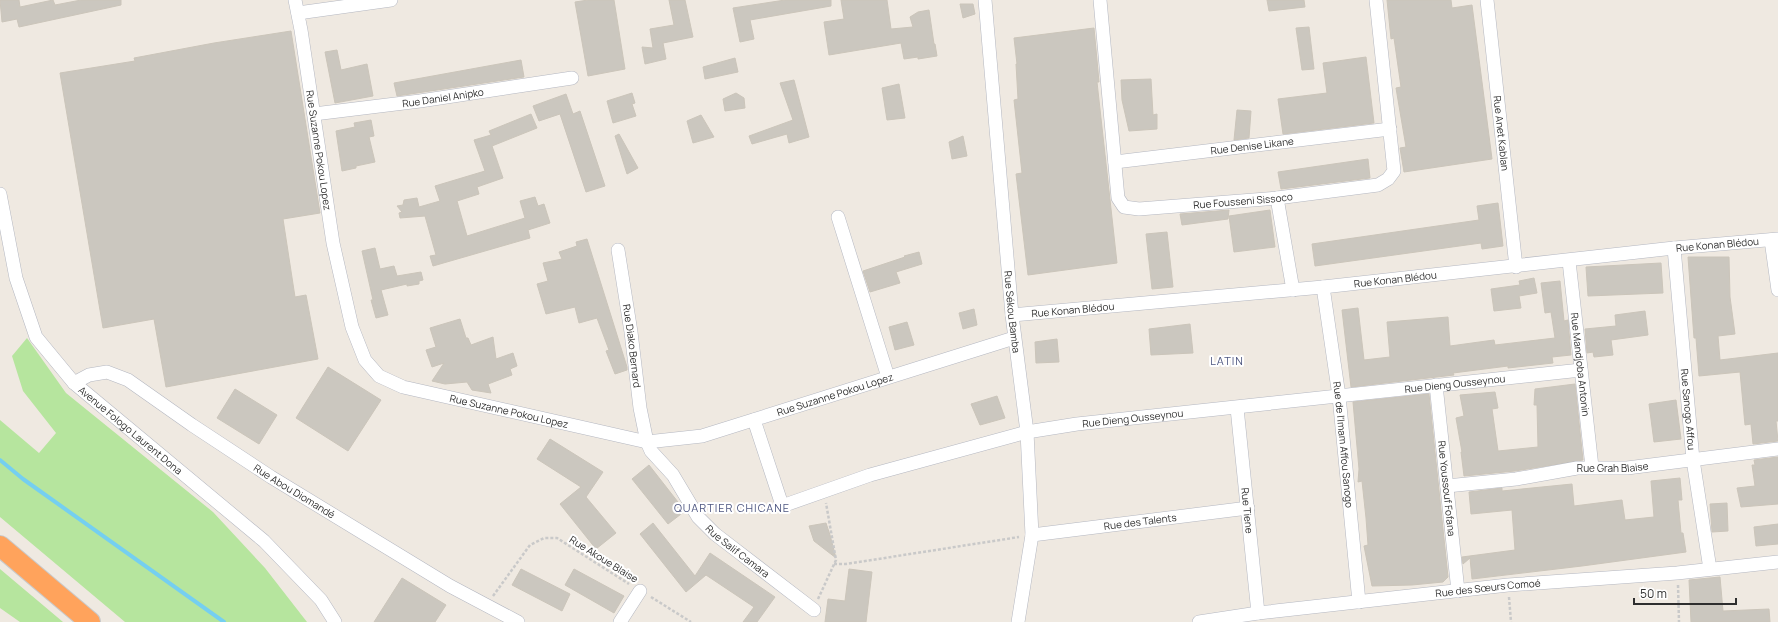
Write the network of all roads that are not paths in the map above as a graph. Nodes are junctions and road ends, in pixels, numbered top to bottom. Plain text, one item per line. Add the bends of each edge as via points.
1 (295, 0) edge
2 (391, 0) edge
3 (985, 0) edge
4 (1100, 0) edge
5 (1376, 0) edge
6 (1487, 0) edge
7 (298, 13) junction
8 (572, 78) dead end
9 (314, 114) junction
10 (1390, 129) junction
11 (1115, 162) junction
12 (0, 194) edge
13 (1277, 198) junction
14 (838, 217) dead end
15 (1774, 239) edge
16 (1674, 248) junction
17 (618, 250) dead end
18 (1569, 261) junction
19 (1516, 266) junction
20 (1323, 287) junction
21 (1293, 290) junction
22 (1778, 290) edge
23 (1012, 315) junction
24 (1014, 338) junction
25 (1581, 370) junction
26 (888, 377) junction
27 (74, 384) junction
28 (1436, 385) junction
29 (1339, 396) junction
30 (1237, 408) junction
31 (754, 420) junction
32 (1027, 432) junction
33 (647, 442) junction
34 (1778, 449) edge
35 (1693, 460) junction
36 (1592, 467) junction
37 (1447, 486) junction
38 (1248, 508) junction
39 (1032, 535) junction
40 (0, 546) edge
41 (1778, 562) edge
42 (1710, 569) junction
43 (640, 591) road end
44 (1458, 591) junction
45 (1360, 602) junction
46 (814, 610) road end
47 (1258, 613) junction
48 (90, 622) edge
49 (335, 622) edge
50 (518, 622) edge
51 (620, 622) edge
52 (1018, 622) edge
53 (1199, 622) edge

1 - 7 street, Rue Suzanne Pokou Lopez
2 - 7 street
3 - 23 street, Rue Sékou Bamba
4 - 11 street, Rue Fousseni Sissoco
5 - 10 street, Rue Fousseni Sissoco
6 - 19 street, Rue Anet Kablan
7 - 9 street, Rue Suzanne Pokou Lopez
8 - 9 street, Rue Daniel Anipko
9 - 33 street, Rue Suzanne Pokou Lopez via 333,243 352,327 365,360 379,376 403,386
10 - 11 street, Rue Denise Likane
10 - 13 street, Rue Fousseni Sissoco via 1394,171 1388,179 1378,185
11 - 13 street, Rue Fousseni Sissoco via 1118,198 1124,207 1150,208
12 - 27 street, Avenue Fologo Laurent Dona via 16,278 36,337
13 - 21 street
14 - 26 street
15 - 16 street, Rue Konan Blédou
15 - 22 street
16 - 18 street, Rue Konan Blédou
16 - 35 street, Rue Sanogo Affou
17 - 33 street, Rue Diako Bernard
18 - 19 street, Rue Konan Blédou
18 - 25 street, Rue Mandjoba Antonin
19 - 20 street, Rue Konan Blédou
20 - 21 street, Rue Konan Blédou
20 - 29 street, Rue de l'Imam Affou Sanogo
21 - 23 street, Rue Konan Blédou
23 - 24 street, Rue Sékou Bamba
24 - 26 street, Rue Suzanne Pokou Lopez
24 - 32 street, Rue Sékou Bamba
25 - 28 street, Rue Dieng Ousseynou
25 - 36 street, Rue Mandjoba Antonin
26 - 31 street, Rue Suzanne Pokou Lopez
27 - 49 street, Avenue Fologo Laurent Dona via 264,541 321,600
27 - 50 street, Rue Abou Diomandé via 89,374 107,372 128,380 271,477 443,582
28 - 29 street, Rue Dieng Ousseynou
28 - 37 street, Rue Youssouf Fofana
29 - 30 street, Rue Dieng Ousseynou
29 - 45 street, Rue de l'Imam Affou Sanogo
30 - 32 street, Rue Dieng Ousseynou via 1077,424
30 - 38 street, Rue Tiene
31 - 32 street, Rue Dieng Ousseynou via 781,502 785,505 870,475
31 - 33 street, Rue Suzanne Pokou Lopez via 702,436
32 - 39 street, Rue Sékou Bamba
33 - 46 street, Rue Salif Camara via 651,451 673,475 698,517 715,534
34 - 35 street, Rue Grah Blaise
35 - 36 street, Rue Grah Blaise via 1627,468
35 - 42 street, Rue Sanogo Affou
36 - 37 street, Rue Grah Blaise via 1516,479
37 - 44 street, Rue Youssouf Fofana
38 - 39 street, Rue des Talents
38 - 47 street, Rue Tiene
39 - 52 street, Rue Sékou Bamba
40 - 48 highway
41 - 42 street, Rue des Sœurs Comoé
42 - 44 street, Rue des Sœurs Comoé
43 - 51 street
44 - 45 street, Rue des Sœurs Comoé
45 - 47 street, Rue des Sœurs Comoé
47 - 53 street, Rue des Sœurs Comoé

